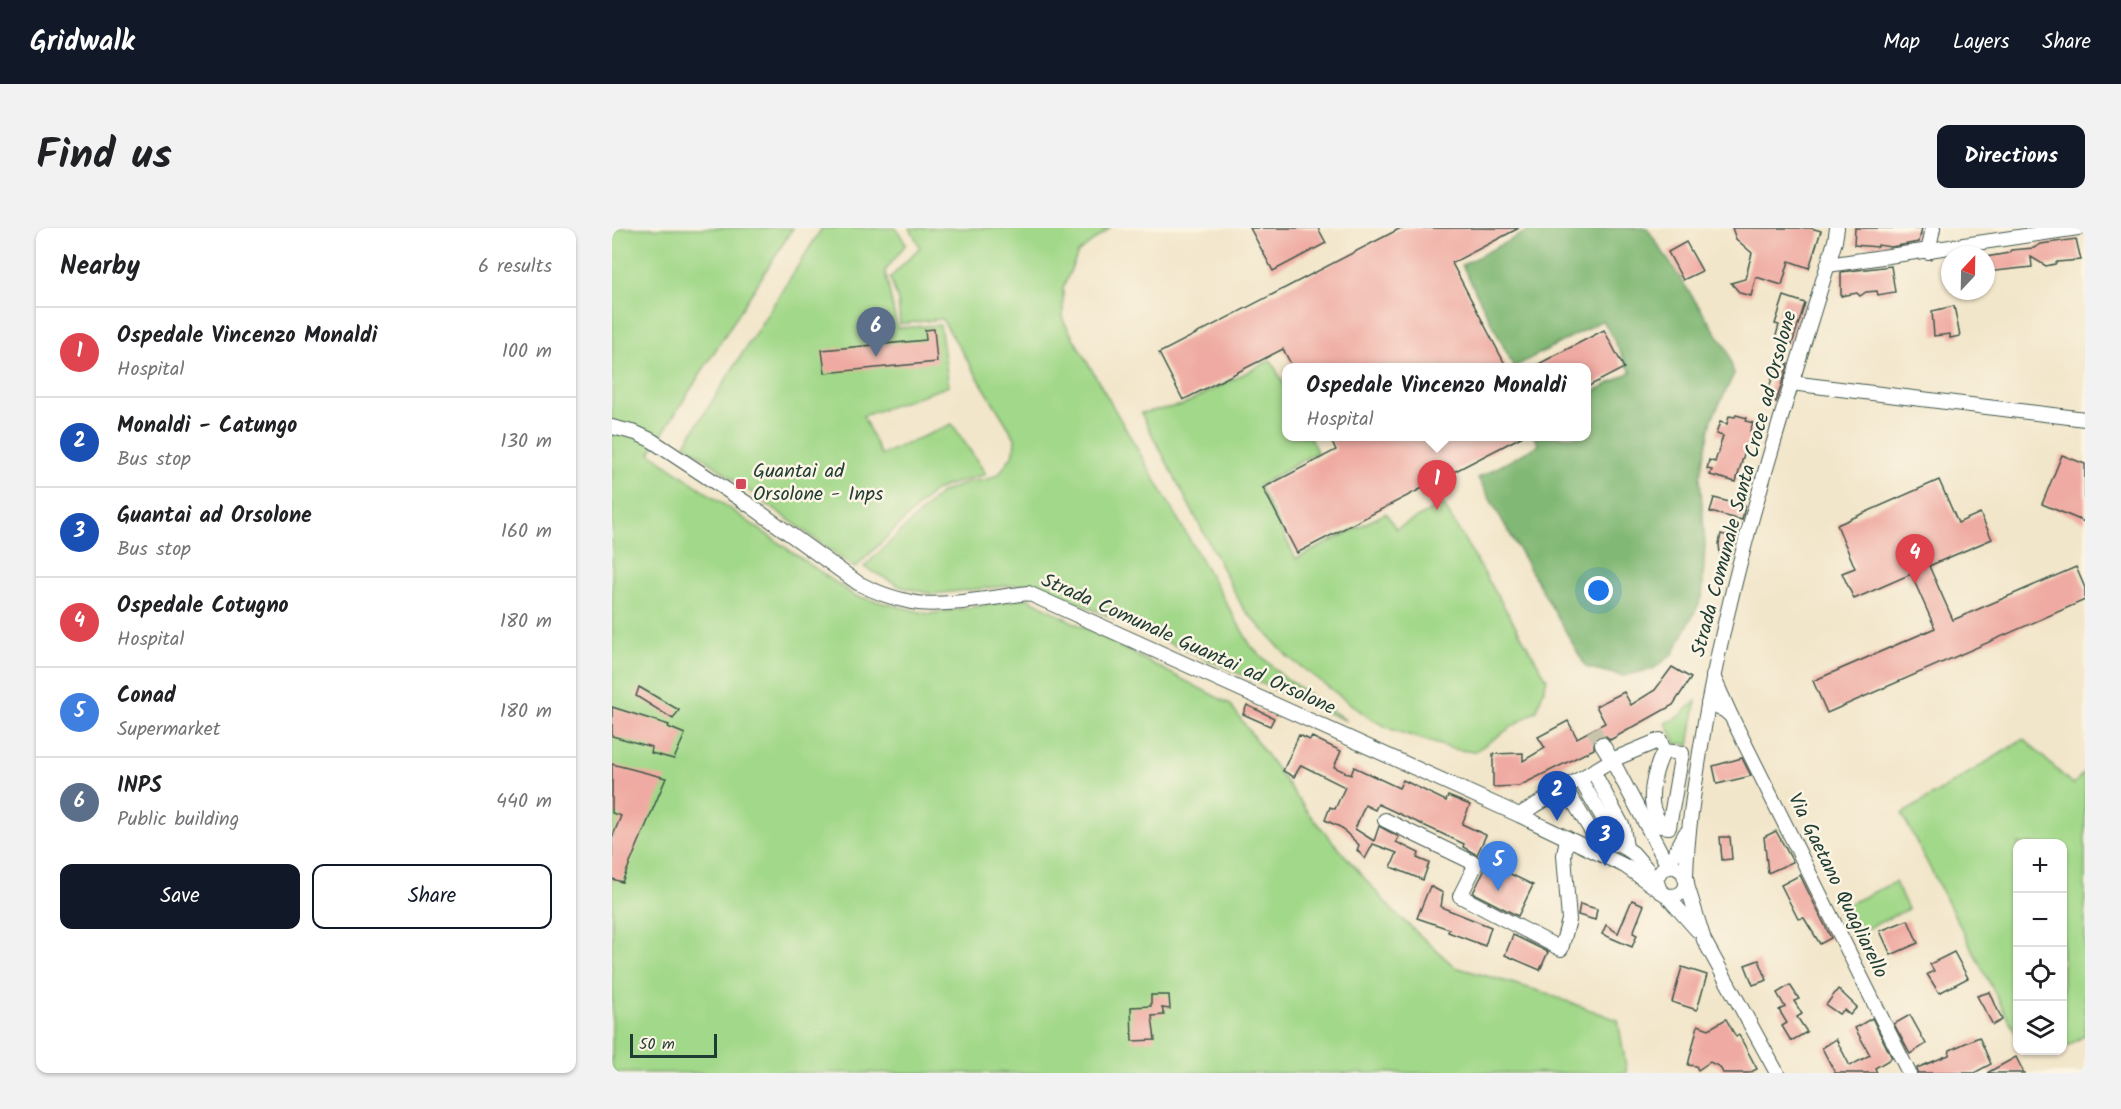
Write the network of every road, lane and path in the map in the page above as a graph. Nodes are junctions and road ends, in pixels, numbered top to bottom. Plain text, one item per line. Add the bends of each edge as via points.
1 (1837, 228) edge
2 (1933, 228) edge
3 (2078, 228) edge
4 (1928, 252) junction
5 (1828, 265) junction
6 (1791, 383) junction
7 (2085, 419) edge
8 (612, 427) edge
9 (1713, 676) junction
10 (1708, 704) junction
11 (1731, 716) junction
12 (1602, 744) tunnel mouth
13 (1664, 751) junction
14 (1612, 760) junction
15 (1593, 771) junction
16 (1580, 779) junction
17 (1565, 788) junction
18 (1519, 815) junction
19 (1385, 820) dead end
20 (1689, 823) junction
21 (1567, 838) junction
22 (1622, 846) junction
23 (1625, 866) junction
24 (1665, 868) junction
25 (1647, 869) junction
26 (1686, 879) junction
27 (1663, 893) junction
28 (1704, 940) junction
29 (1777, 1073) edge
30 (1909, 1073) edge

1 - 5 street, Strada Comunale Santa Croce ad Orsolone
2 - 4 street
3 - 4 street
4 - 5 street
5 - 6 street, Strada Comunale Santa Croce ad Orsolone
6 - 7 street
6 - 9 street, Strada Comunale Santa Croce ad Orsolone
8 - 18 street, Strada Comunale Guantai ad Orsolone via 651,440 876,592 913,602 1028,593
9 - 10 street, Strada Comunale Santa Croce ad Orsolone
9 - 11 street, Via Gaetano Quagliarello
10 - 11 street
10 - 20 street, Strada Comunale Santa Croce ad Orsolone
11 - 30 street, Via Gaetano Quagliarello
12 - 14 street
13 - 13 street via 1652,799 1661,826 1669,827 1682,753
13 - 14 street via 1660,740
14 - 15 street
14 - 24 street
15 - 16 street
15 - 22 street via 1623,827
16 - 17 street
16 - 22 street
17 - 18 street
17 - 22 street via 1592,832
18 - 21 street, Strada Comunale Guantai ad Orsolone
19 - 21 street via 1476,864 1460,896 1561,949 1569,920 1564,855
20 - 24 street, Strada Comunale Santa Croce ad Orsolone
20 - 26 street, Strada Comunale Santa Croce ad Orsolone
21 - 23 street, Strada Comunale Guantai ad Orsolone
22 - 25 street
23 - 25 street, Strada Comunale Guantai ad Orsolone
23 - 27 street, Strada Comunale Guantai ad Orsolone
24 - 25 street, Strada Comunale Guantai ad Orsolone
24 - 26 street via 1679,868
24 - 27 street via 1656,879
26 - 27 street via 1680,894
26 - 28 street, Strada Comunale Santa Croce ad Orsolone
27 - 28 street, Strada Comunale Guantai ad Orsolone
28 - 29 street

